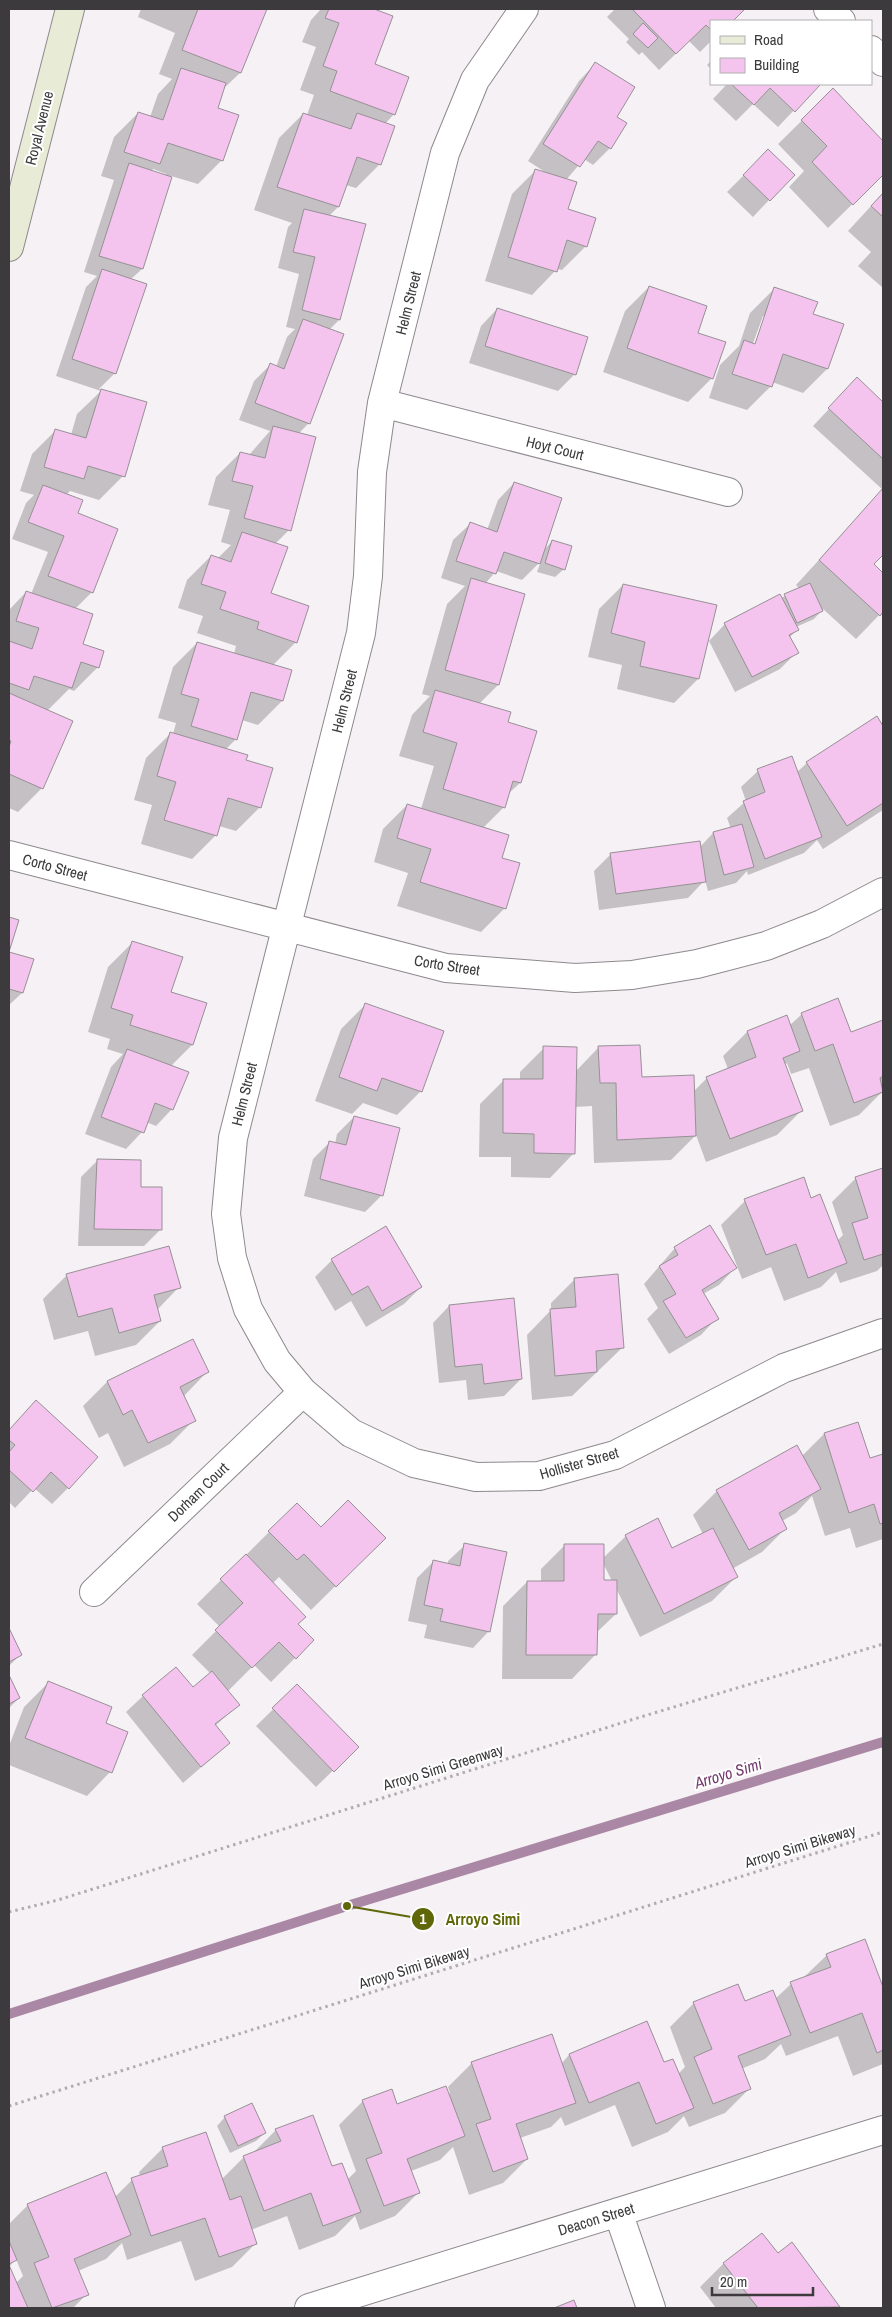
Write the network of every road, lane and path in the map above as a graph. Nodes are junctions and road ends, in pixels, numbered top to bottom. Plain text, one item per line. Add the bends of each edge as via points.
1 (70, 9) edge
2 (524, 9) edge
3 (828, 9) edge
4 (840, 20) edge
5 (872, 51) edge
6 (883, 62) edge
7 (9, 247) edge
8 (382, 403) junction
9 (728, 492) dead end
10 (9, 855) edge
11 (883, 892) edge
12 (287, 928) junction
13 (883, 1333) edge
14 (302, 1392) junction
15 (94, 1592) dead end
16 (883, 1644) edge
17 (883, 1832) edge
18 (9, 1912) edge
19 (9, 2106) edge
20 (883, 2130) edge
21 (618, 2212) junction
22 (309, 2308) edge
23 (651, 2308) edge

1 - 7 main road, Royal Avenue
2 - 8 street, Helm Street via 475,80 445,153
3 - 4 street
5 - 6 street
8 - 9 street, Hoyt Court
8 - 12 street, Helm Street via 372,472 368,576 361,633
10 - 12 street, Corto Street
11 - 12 street, Corto Street via 822,924 766,946 698,964 632,975 575,978 446,968
12 - 14 street, Helm Street via 233,1138 226,1214 232,1258 248,1309 277,1360
13 - 14 street, Hollister Street via 784,1368 615,1455 539,1476 476,1477 414,1463 352,1433
14 - 15 street, Dorham Court
16 - 18 path, Arroyo Simi Greenway via 58,1900
17 - 19 path, Arroyo Simi Bikeway
20 - 21 street, Deacon Street
21 - 22 street, Deacon Street
21 - 23 street

